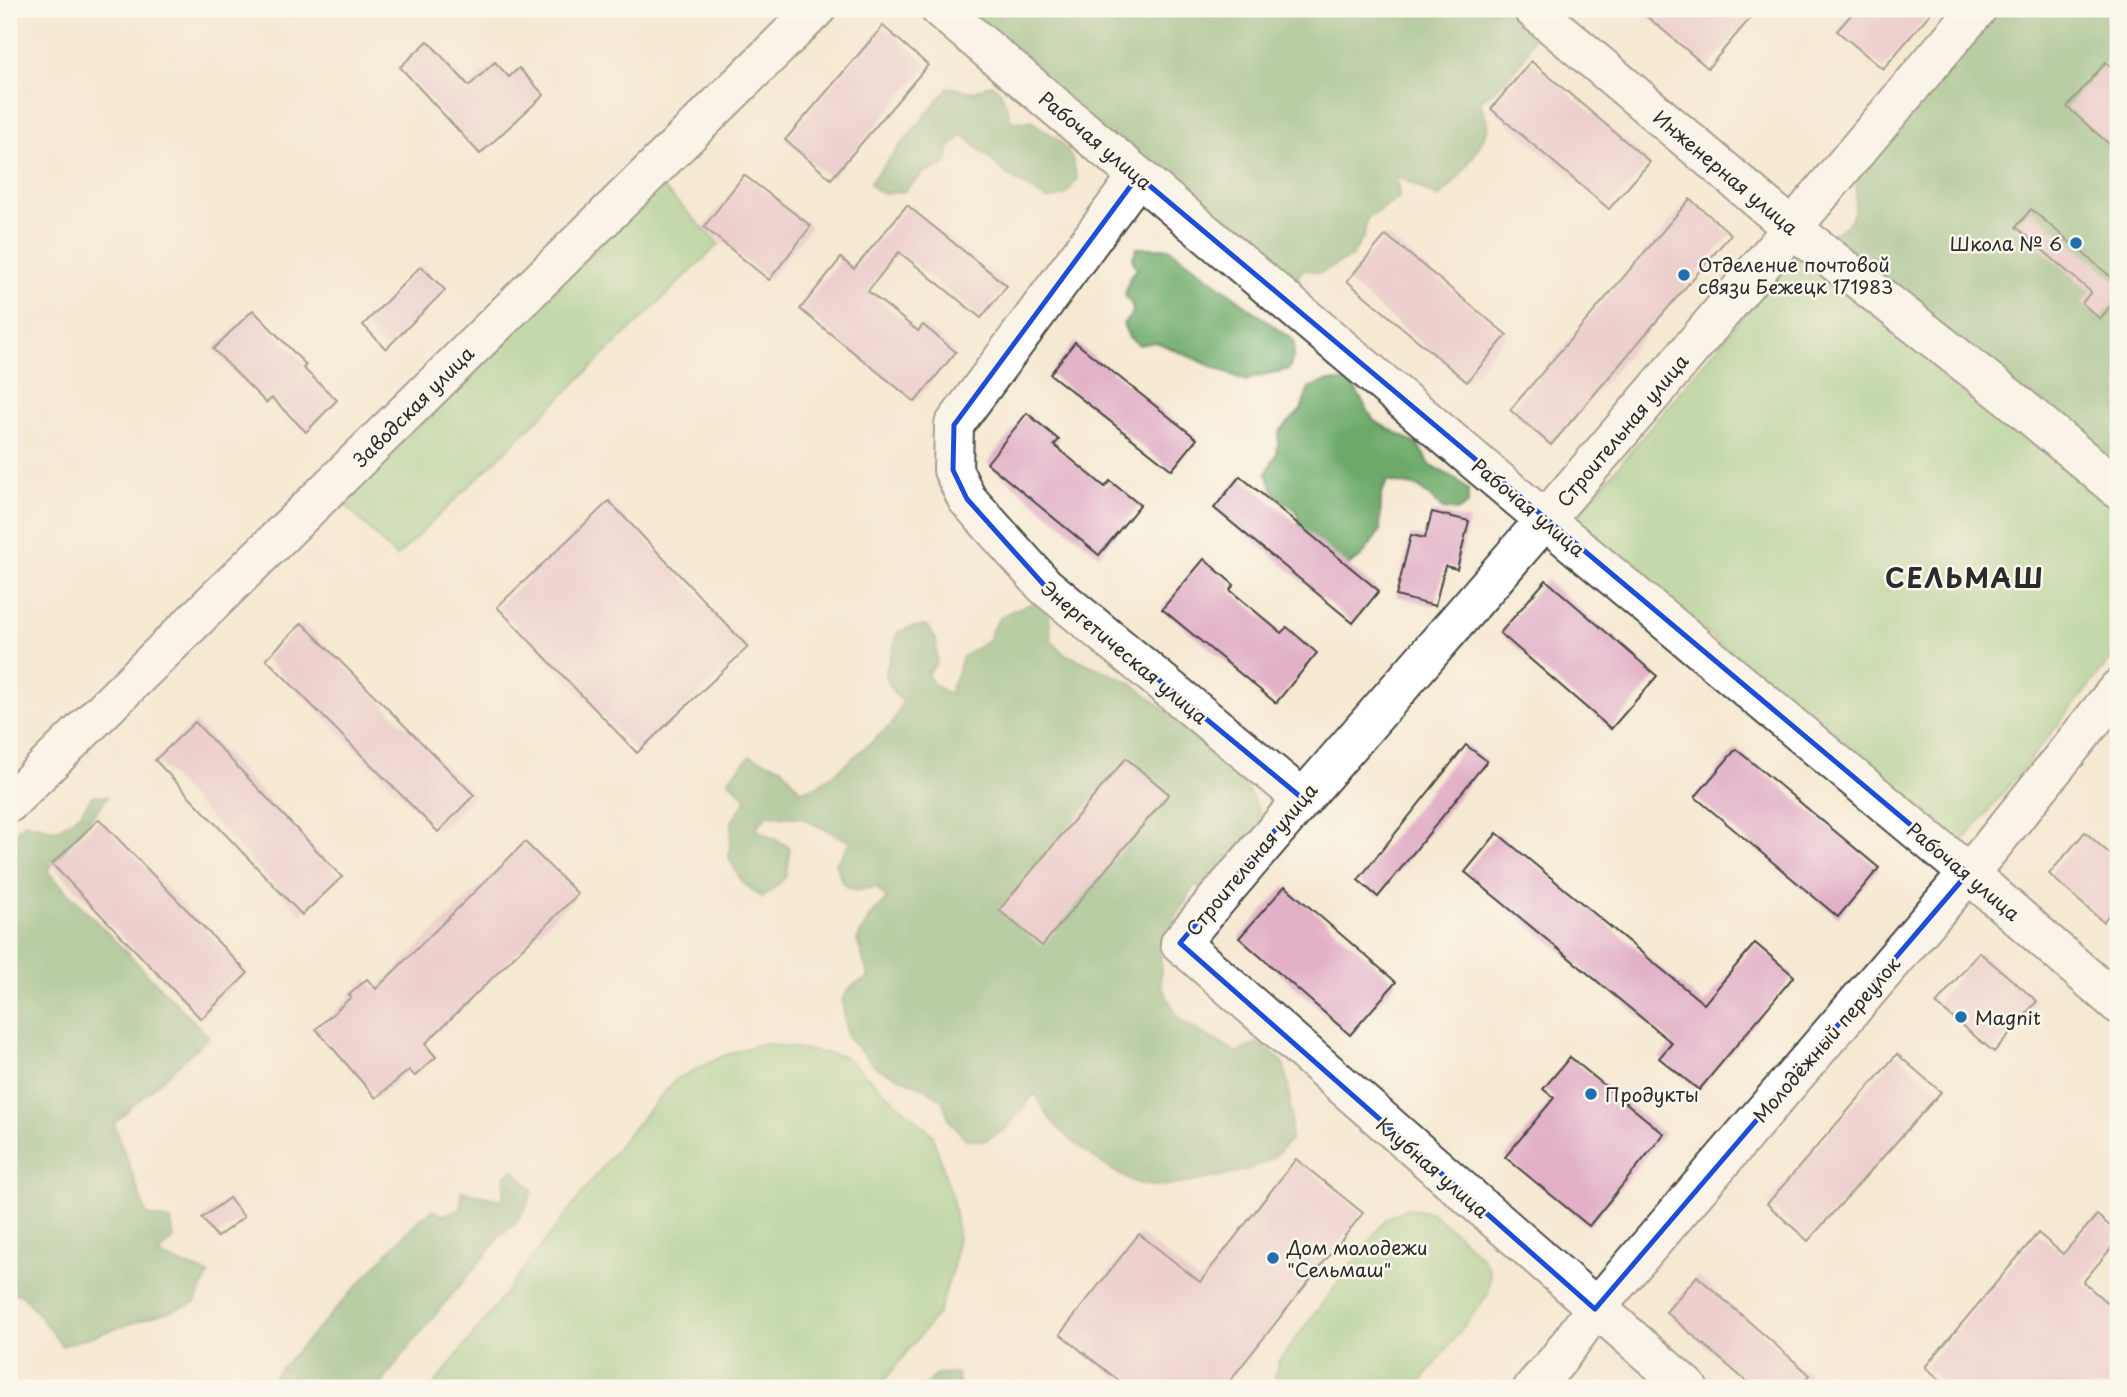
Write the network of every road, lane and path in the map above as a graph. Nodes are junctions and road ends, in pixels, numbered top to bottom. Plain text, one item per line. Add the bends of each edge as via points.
1 (816, 9) edge
2 (940, 9) edge
3 (1533, 9) edge
4 (1978, 9) edge
5 (1138, 176) junction
6 (1793, 228) junction
7 (2118, 489) edge
8 (1545, 520) junction
9 (2118, 689) edge
10 (1302, 798) junction
11 (9, 803) edge
12 (1968, 873) junction
13 (1180, 943) joint
14 (2118, 1004) edge
15 (1595, 1309) junction
16 (1533, 1388) edge
17 (1688, 1388) edge

1 - 11 street, Заводская улица
2 - 5 street, Рабочая улица
3 - 6 street, Инженерная улица
4 - 6 street, Строительная улица
5 - 8 street, Рабочая улица
5 - 10 street, Энергетическая улица via 954,425 953,470 967,499 1045,586
6 - 7 street, Инженерная улица
6 - 8 street, Строительная улица
8 - 10 street, Строительная улица
8 - 12 street, Рабочая улица
9 - 12 street, Молодёжный переулок
10 - 13 street, Строительная улица
12 - 14 street, Рабочая улица
12 - 15 street, Молодёжный переулок
13 - 15 street, Клубная улица
15 - 16 street, Молодёжный переулок
15 - 17 street, Клубная улица

